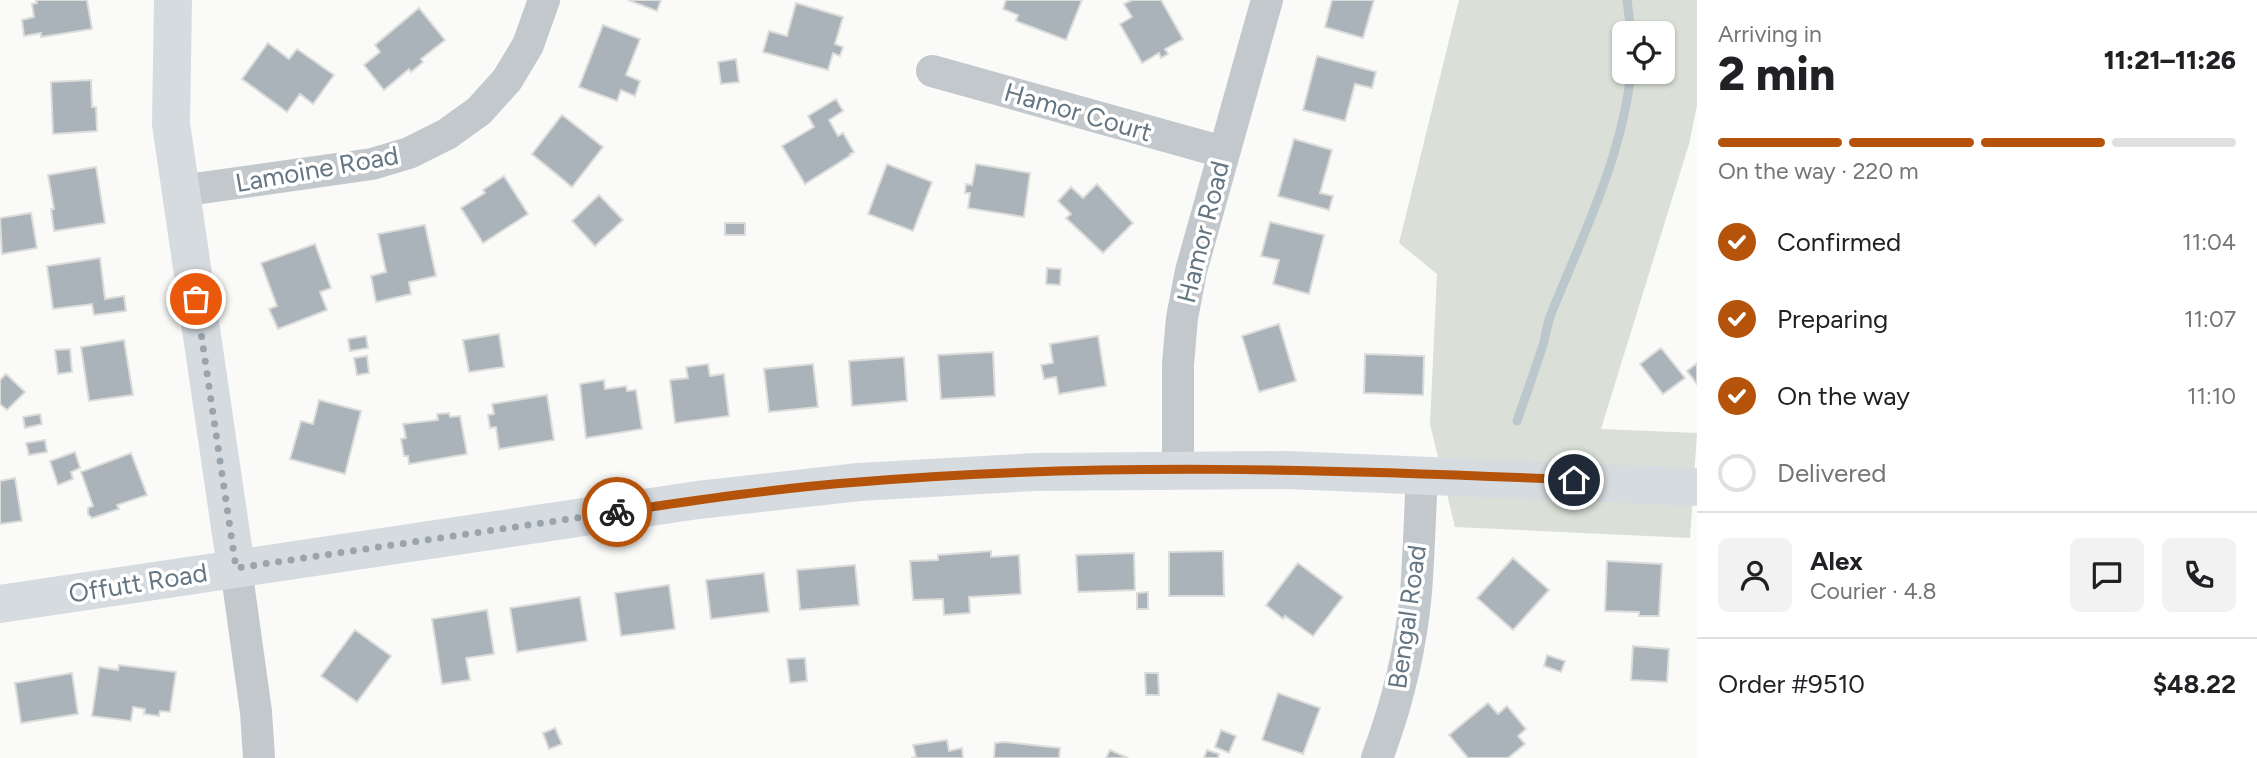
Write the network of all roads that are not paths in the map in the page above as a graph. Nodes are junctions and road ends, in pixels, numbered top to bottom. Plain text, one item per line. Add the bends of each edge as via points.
1 (173, 0) edge
2 (544, 0) edge
3 (1267, 0) edge
4 (932, 71) dead end
5 (1223, 152) junction
6 (180, 191) junction
7 (1178, 470) junction
8 (1422, 474) junction
9 (1697, 487) edge
10 (236, 568) junction
11 (0, 604) edge
12 (259, 758) edge
13 (1377, 758) edge

1 - 6 street via 171,124
2 - 6 street, Lamoine Road via 528,45 507,80 479,111 447,135 372,164
3 - 5 street, Hamor Road
4 - 5 street, Hamor Court
5 - 7 street, Hamor Road via 1182,317
6 - 10 street
7 - 8 street, Offutt Road
7 - 10 street, Offutt Road via 967,475 795,488
8 - 9 street, Offutt Road
8 - 13 street, Bengal Road via 1416,593 1407,656
10 - 11 street, Offutt Road
10 - 12 street

